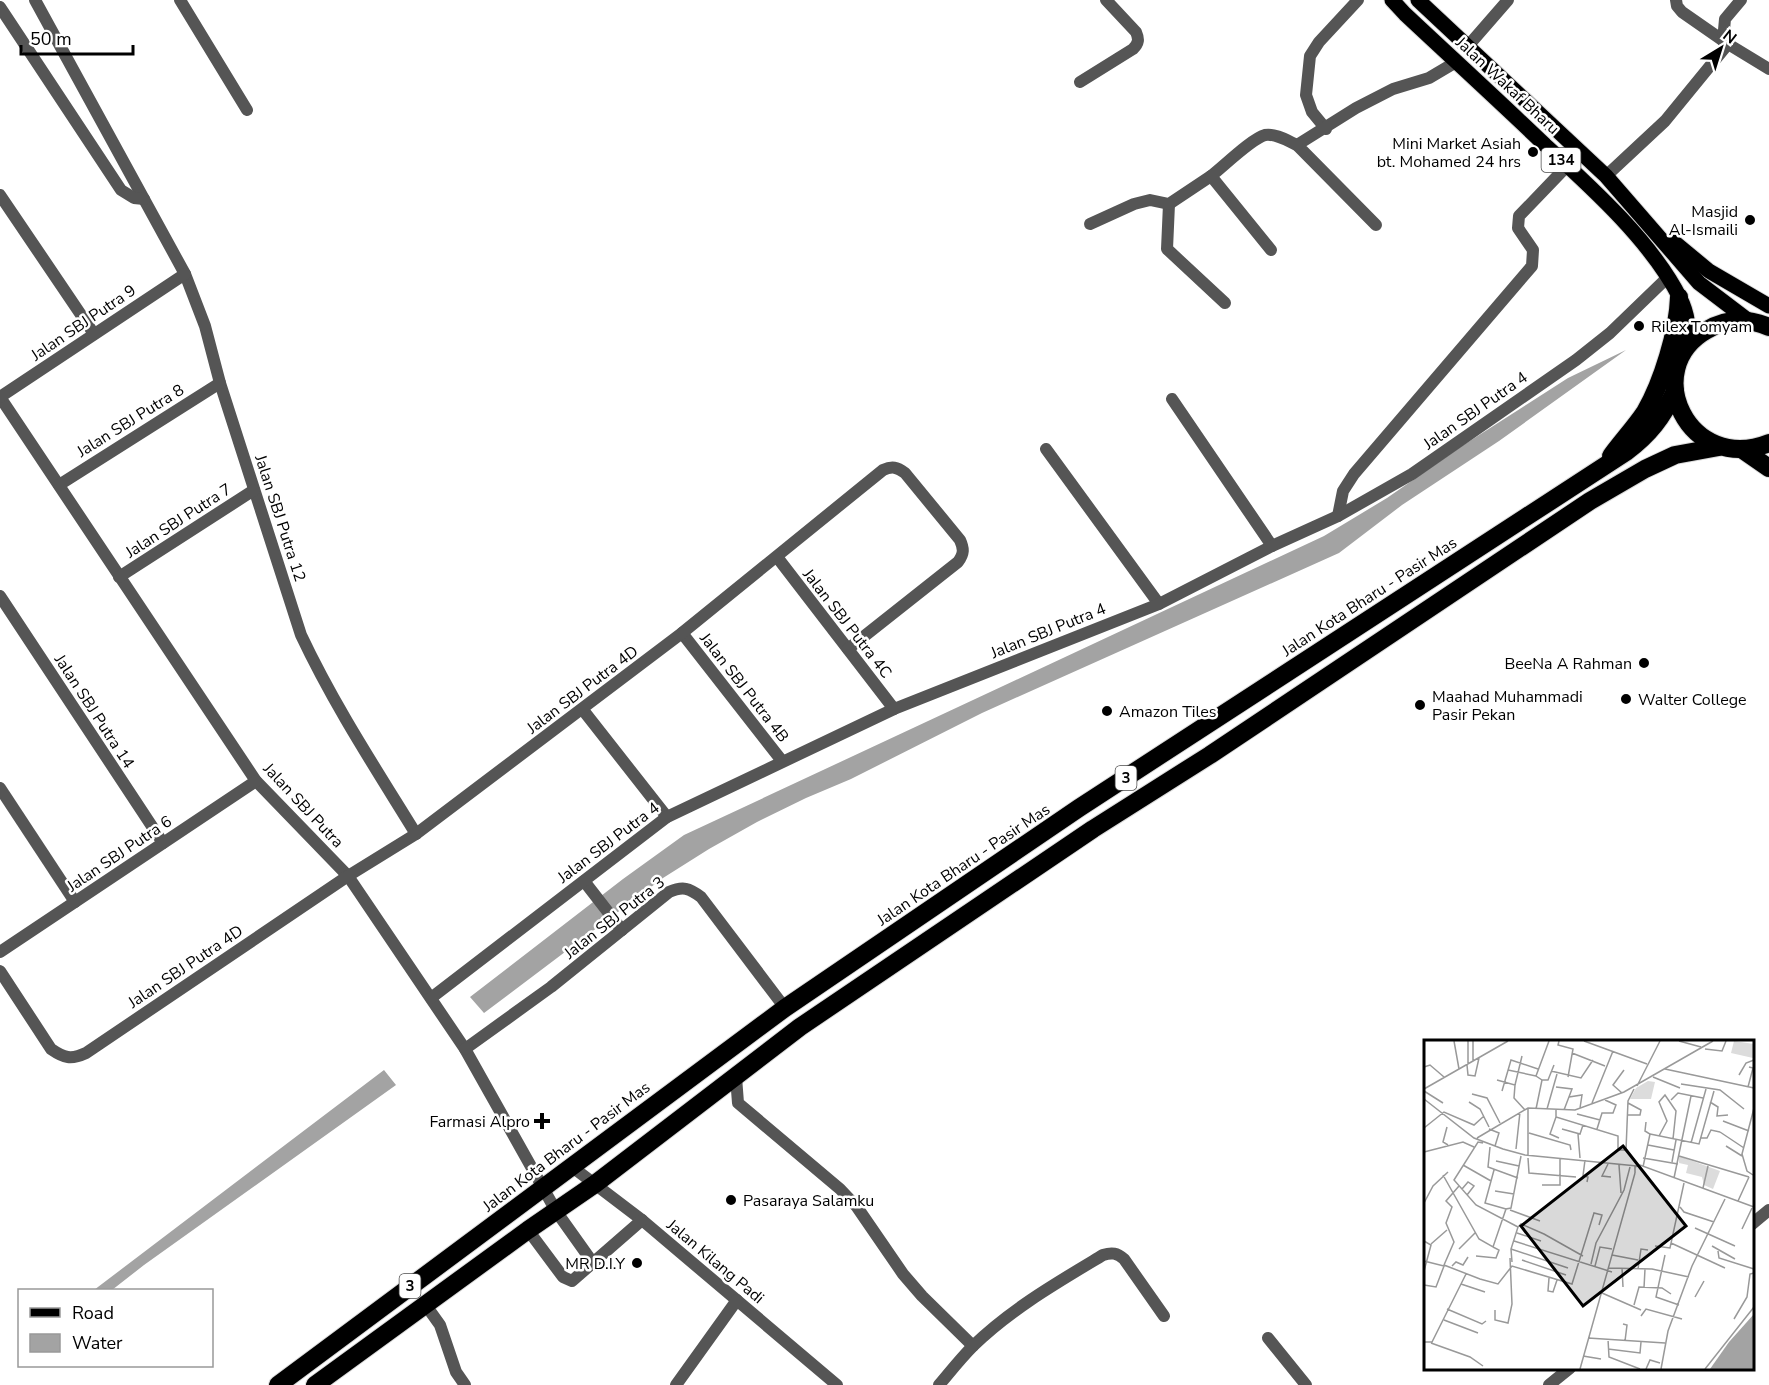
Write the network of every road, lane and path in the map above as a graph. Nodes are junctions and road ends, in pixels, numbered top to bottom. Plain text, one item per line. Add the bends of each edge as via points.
1 (35, 0) edge
2 (180, 0) edge
3 (1106, 0) edge
4 (1358, 0) edge
5 (1392, 0) edge
6 (1418, 0) edge
7 (1508, 0) edge
8 (1676, 0) edge
9 (1741, 0) edge
10 (0, 7) edge
11 (1725, 42) junction
12 (1468, 46) junction
13 (1456, 62) junction
14 (1769, 69) edge
15 (1080, 82) dead end
16 (247, 110) dead end
17 (1326, 129) junction
18 (1297, 145) junction
19 (1568, 165) junction
20 (1606, 176) junction
21 (1210, 177) junction
22 (0, 195) edge
23 (144, 199) junction
24 (1628, 200) junction
25 (1169, 204) junction
26 (1090, 224) dead end
27 (1376, 225) dead end
28 (1271, 250) dead end
29 (185, 274) junction
30 (1668, 277) junction
31 (1680, 297) junction
32 (1225, 303) dead end
33 (1769, 306) edge
34 (1749, 321) junction
35 (1769, 327) edge
36 (94, 334) junction
37 (1688, 346) junction
38 (220, 383) junction
39 (1675, 391) junction
40 (0, 397) edge
41 (1172, 399) dead end
42 (1769, 443) edge
43 (1719, 447) junction
44 (1046, 450) dead end
45 (1743, 450) junction
46 (1605, 465) junction
47 (1769, 468) edge
48 (59, 485) junction
49 (254, 490) junction
50 (1338, 516) junction
51 (1272, 546) junction
52 (777, 557) junction
53 (119, 577) junction
54 (0, 597) edge
55 (1159, 604) junction
56 (682, 633) junction
57 (848, 649) junction
58 (894, 709) junction
59 (583, 710) junction
60 (783, 761) junction
61 (256, 781) junction
62 (0, 788) edge
63 (667, 817) junction
64 (417, 834) junction
65 (163, 843) junction
66 (348, 876) junction
67 (586, 884) junction
68 (75, 902) junction
69 (620, 927) junction
70 (0, 952) edge
71 (0, 971) edge
72 (431, 998) junction
73 (785, 1008) junction
74 (465, 1049) junction
75 (736, 1077) junction
76 (571, 1166) junction
77 (595, 1184) junction
78 (542, 1187) junction
79 (1769, 1210) edge
80 (556, 1211) junction
81 (642, 1220) junction
82 (1754, 1222) edge
83 (528, 1230) junction
84 (593, 1263) junction
85 (737, 1300) junction
86 (425, 1304) junction
87 (1164, 1316) dead end
88 (1268, 1338) dead end
89 (973, 1346) junction
90 (1568, 1370) edge
91 (278, 1385) edge
92 (315, 1385) edge
93 (465, 1385) edge
94 (676, 1385) edge
95 (837, 1385) edge
96 (939, 1385) edge
97 (1306, 1385) edge
98 (1549, 1385) edge

1 - 23 street, Jalan SBJ Putra 12
2 - 16 street
3 - 15 street via 1136,32 1138,44
4 - 17 street via 1318,42 1310,56 1306,95 1312,112
5 - 13 main road, Jalan Wakaf Bharu / 134
6 - 12 main road, Jalan Wakaf Bharu / 134
7 - 12 street
8 - 11 street via 1682,12
9 - 11 street via 1725,19
10 - 23 street via 121,190
11 - 14 street
11 - 20 street via 1665,121
12 - 20 main road, Jalan Wakaf Bharu / 134
13 - 17 street via 1429,78 1393,89 1356,108
13 - 19 main road, Jalan Wakaf Bharu / 134
17 - 18 street
18 - 21 street via 1265,135
18 - 27 street
19 - 30 main road, Jalan Wakaf Bharu / 134 via 1642,243
19 - 50 street via 1519,216 1518,228 1533,250 1532,266 1354,474 1343,491
20 - 24 main road, Jalan Wakaf Bharu / 134
21 - 25 street
21 - 28 street
22 - 36 street
23 - 29 street, Jalan SBJ Putra 12
24 - 33 main road via 1709,272
24 - 34 main road, Jalan Wakaf Bharu / 134 via 1699,283
25 - 26 street via 1150,200 1134,204
25 - 32 street via 1167,249
29 - 36 street, Jalan SBJ Putra 9
29 - 38 street, Jalan SBJ Putra 12 via 205,326
30 - 31 main road, Jalan Wakaf Bharu / 134
30 - 50 street, Jalan SBJ Putra 4 via 1576,360 1412,474
31 - 37 main road, Jalan Wakaf Bharu / 134 via 1689,326
31 - 46 highway via 1673,339 1651,400
34 - 35 highway
34 - 37 highway via 1715,325
36 - 40 street, Jalan SBJ Putra 9
37 - 39 highway via 1680,360
38 - 48 street, Jalan SBJ Putra 8
38 - 49 street, Jalan SBJ Putra 12
39 - 43 highway via 1689,425
39 - 46 highway, Jalan Kota Bharu - Pasir Mas / 3 via 1663,415 1643,440
40 - 48 street, Jalan SBJ Putra
41 - 51 street
42 - 45 highway
43 - 45 highway
43 - 75 highway, 3 via 1676,454 1590,501 1093,829 800,1027
44 - 55 street
45 - 47 highway
46 - 73 highway, Jalan Kota Bharu - Pasir Mas / 3 via 1079,808
48 - 53 street, Jalan SBJ Putra
49 - 53 street, Jalan SBJ Putra 7
49 - 64 street, Jalan SBJ Putra 12 via 301,635 319,673
50 - 51 street, Jalan SBJ Putra 4
51 - 55 street, Jalan SBJ Putra 4
52 - 56 street, Jalan SBJ Putra 4D
52 - 57 street, Jalan SBJ Putra 4C
52 - 57 street, Jalan SBJ Putra 4D via 891,467 905,472 960,540 963,555 958,562
53 - 61 street, Jalan SBJ Putra
54 - 65 street, Jalan SBJ Putra 14
55 - 58 street, Jalan SBJ Putra 4
56 - 59 street, Jalan SBJ Putra 4D
56 - 60 street, Jalan SBJ Putra 4B
57 - 58 street, Jalan SBJ Putra 4C
58 - 60 street, Jalan SBJ Putra 4
59 - 63 street
59 - 64 street, Jalan SBJ Putra 4D
60 - 63 street, Jalan SBJ Putra 4
61 - 65 street, Jalan SBJ Putra 6
61 - 66 street, Jalan SBJ Putra
62 - 68 street
63 - 67 street, Jalan SBJ Putra 4
64 - 66 street, Jalan SBJ Putra 4D
65 - 68 street, Jalan SBJ Putra 6
66 - 71 street, Jalan SBJ Putra 4D via 76,1058 63,1058 51,1049
66 - 72 street, Jalan SBJ Putra
67 - 69 street
67 - 72 street, Jalan SBJ Putra 4
68 - 70 street, Jalan SBJ Putra 6
69 - 73 street, Jalan SBJ Putra 3 via 669,892 690,888 701,897
69 - 74 street, Jalan SBJ Putra 3 via 551,987
72 - 74 street, Jalan SBJ Putra
73 - 76 highway, Jalan Kota Bharu - Pasir Mas / 3
74 - 78 street, Jalan SBJ Putra
75 - 77 highway, 3
75 - 89 street via 738,1103 840,1189 903,1274
76 - 77 street, Jalan Kilang Padi
76 - 78 highway, Jalan Kota Bharu - Pasir Mas / 3
77 - 80 highway, 3
77 - 81 street, Jalan Kilang Padi
78 - 80 street, Jalan SBJ Putra
78 - 91 highway, Jalan Kota Bharu - Pasir Mas / 3
79 - 82 street
80 - 83 highway, 3
80 - 84 street, Jalan SBJ Putra
81 - 84 street
81 - 85 street, Jalan Kilang Padi
83 - 84 street via 563,1277 572,1281
83 - 86 highway, 3
85 - 94 street
85 - 95 street, Jalan Kilang Padi
86 - 92 highway, 3
86 - 93 street via 440,1324 456,1372
87 - 89 street via 1124,1260 1110,1253 1047,1288
88 - 97 street
89 - 96 street
90 - 98 street

